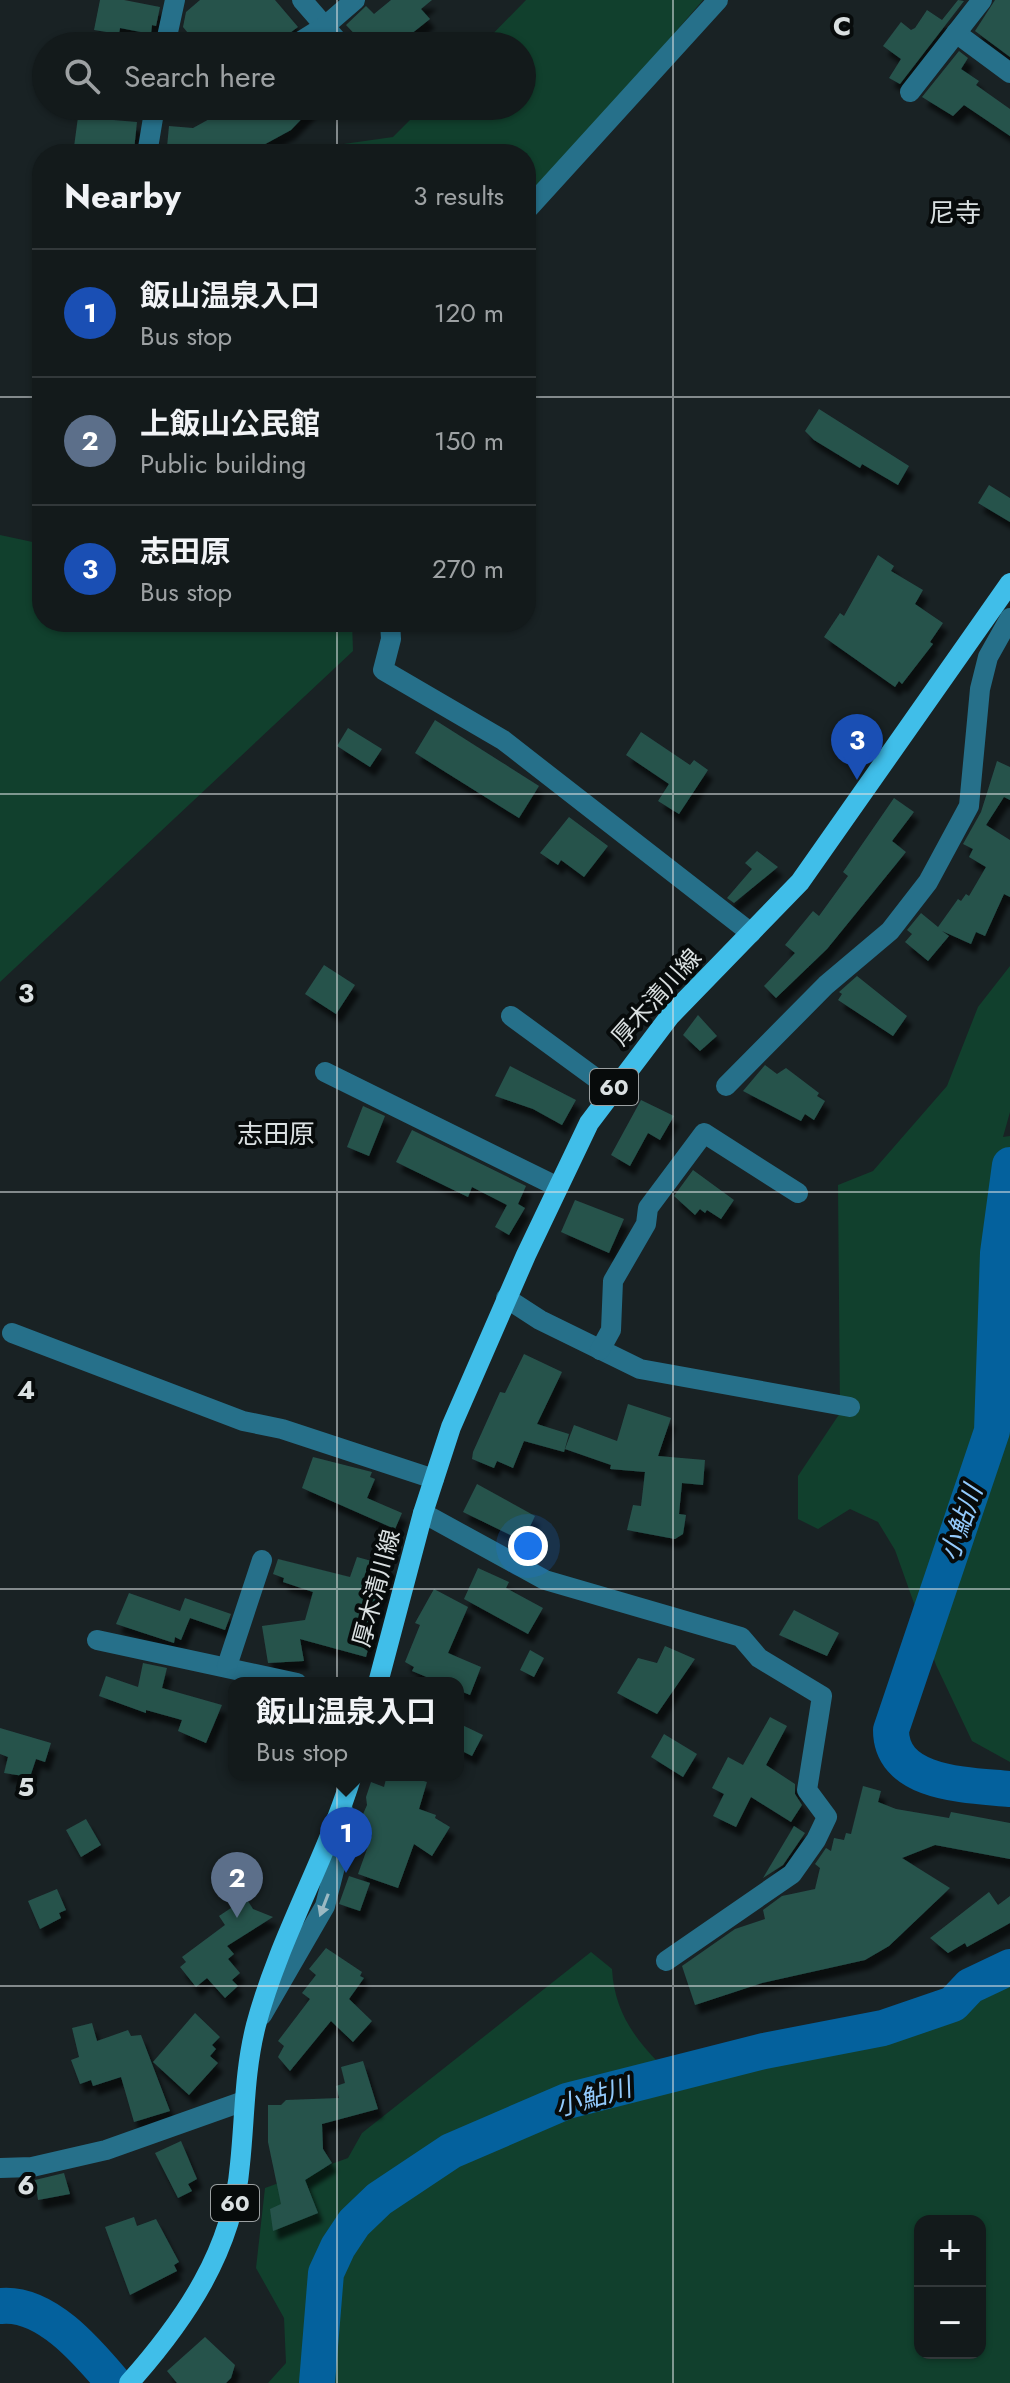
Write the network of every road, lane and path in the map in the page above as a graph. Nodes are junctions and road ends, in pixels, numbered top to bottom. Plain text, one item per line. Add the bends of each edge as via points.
1 (175, 0) edge
2 (302, 0) edge
3 (355, 0) edge
4 (718, 0) edge
5 (982, 0) edge
6 (325, 26) junction
7 (168, 32) edge
8 (315, 32) edge
9 (330, 32) edge
10 (956, 33) junction
11 (1010, 73) edge
12 (910, 92) dead end
13 (153, 120) edge
14 (149, 144) edge
15 (536, 200) edge
16 (1010, 584) edge
17 (1010, 618) edge
18 (391, 632) edge
19 (751, 933) junction
20 (511, 1016) dead end
21 (325, 1072) dead end
22 (726, 1086) dead end
23 (612, 1090) junction
24 (558, 1187) junction
25 (798, 1193) dead end
26 (506, 1298) junction
27 (12, 1333) dead end
28 (600, 1350) junction
29 (850, 1407) dead end
30 (434, 1479) junction
31 (423, 1513) junction
32 (262, 1560) dead end
33 (97, 1640) dead end
34 (227, 1666) junction
35 (272, 1677) edge
36 (380, 1677) edge
37 (350, 1781) edge
38 (666, 1961) dead end
39 (244, 2101) junction
40 (0, 2168) edge
41 (129, 2383) edge

1 - 7 street
2 - 6 street
3 - 6 street
4 - 15 street
5 - 10 street
6 - 8 street
6 - 9 street
10 - 11 street
10 - 12 street
13 - 14 street
16 - 19 main road, 厚木清川線 / 60 via 800,882
17 - 22 street via 988,657 980,689 969,806 928,882 890,931 826,985
18 - 19 street via 383,670 503,740
19 - 23 main road, 厚木清川線 / 60 via 670,1016
20 - 23 street
21 - 24 street
23 - 24 main road, 厚木清川線 / 60 via 589,1123
24 - 26 main road, 厚木清川線 / 60
25 - 28 street via 704,1133 648,1208 646,1224 613,1281 611,1330
26 - 28 street
26 - 30 main road, 厚木清川線 / 60
27 - 30 street via 243,1421
28 - 29 street via 640,1369
30 - 31 main road, 厚木清川線 / 60
31 - 36 main road, 厚木清川線 / 60
31 - 38 street via 545,1580 741,1637 759,1658 822,1696 807,1790 827,1817 816,1840 792,1874
32 - 34 street
33 - 34 street
34 - 35 street
37 - 39 main road, 60 via 256,2024
39 - 40 street via 106,2150 32,2167
39 - 41 main road, 60 via 238,2186 222,2243 196,2296

